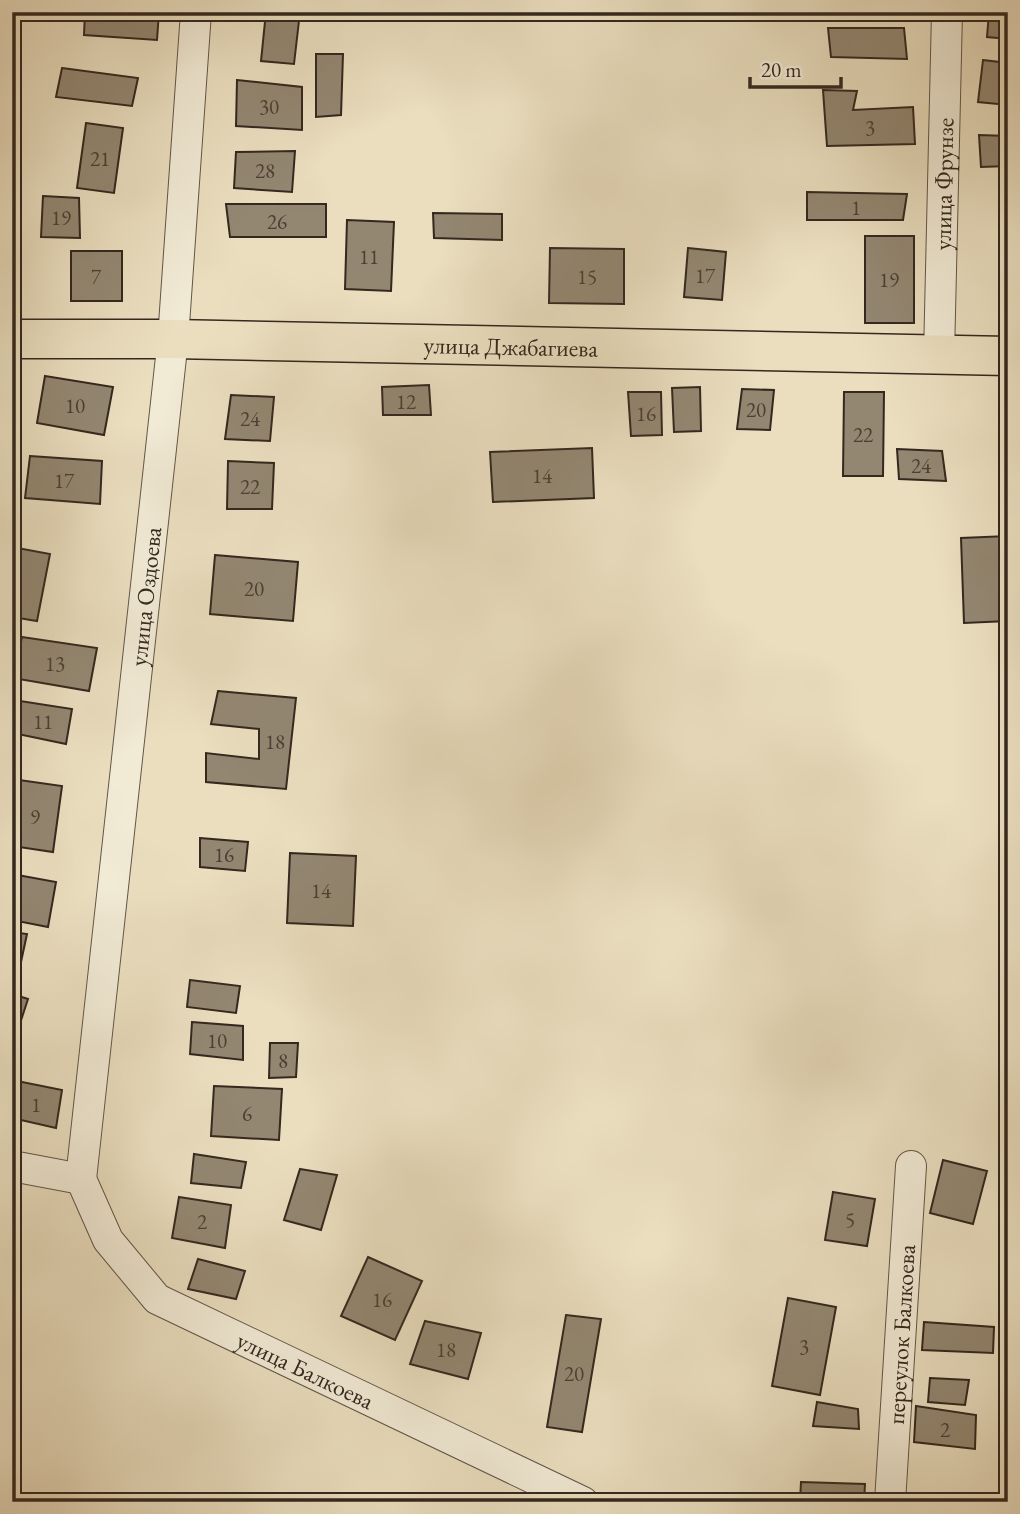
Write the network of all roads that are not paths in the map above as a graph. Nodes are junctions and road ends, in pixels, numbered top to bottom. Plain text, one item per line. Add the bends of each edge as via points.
1 (196, 12) edge
2 (947, 12) edge
3 (12, 339) edge
4 (173, 339) junction
5 (939, 356) junction
6 (1008, 356) edge
7 (12, 1166) edge
8 (911, 1166) dead end
9 (81, 1179) junction
10 (583, 1502) edge
11 (890, 1502) edge

1 - 4 street, улица Оздоева
2 - 5 street, улица Фрунзе
3 - 4 main road, улица Джабагиева
4 - 5 main road, улица Джабагиева
4 - 9 street, улица Оздоева
5 - 6 main road, улица Джабагиева
7 - 9 street
8 - 11 street, переулок Балкоева
9 - 10 street, улица Балкоева via 108,1240 157,1299

